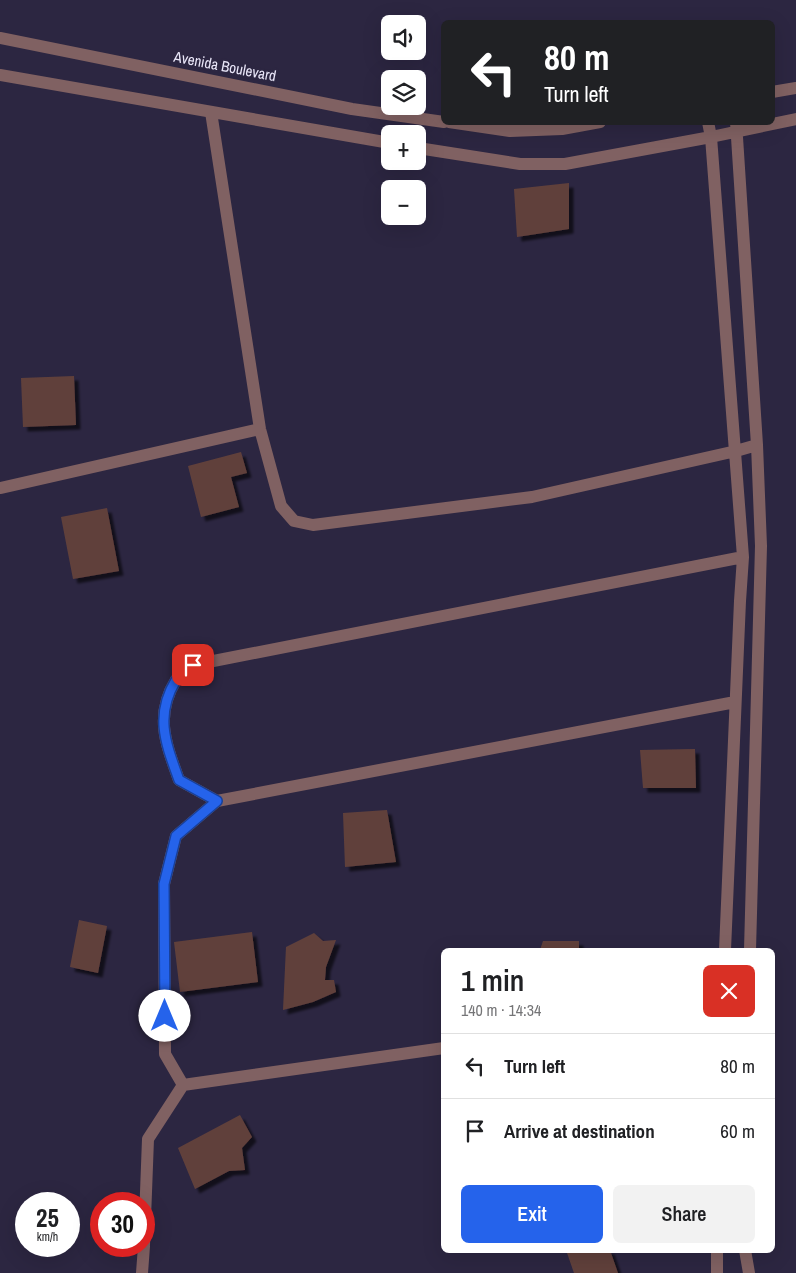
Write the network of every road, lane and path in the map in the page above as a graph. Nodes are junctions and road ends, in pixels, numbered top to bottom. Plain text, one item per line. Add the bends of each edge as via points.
1 (0, 38) edge
2 (0, 75) edge
3 (796, 88) edge
4 (775, 92) edge
5 (211, 112) junction
6 (796, 119) edge
7 (441, 122) edge
8 (775, 122) edge
9 (469, 125) edge
10 (584, 125) edge
11 (709, 125) edge
12 (752, 125) edge
13 (737, 127) edge
14 (711, 137) junction
15 (381, 141) edge
16 (426, 149) edge
17 (260, 429) junction
18 (757, 445) junction
19 (736, 451) junction
20 (1, 488) edge
21 (743, 557) junction
22 (736, 702) junction
23 (217, 801) junction
24 (725, 948) edge
25 (750, 948) edge
26 (441, 1048) edge
27 (183, 1085) junction
28 (146, 1192) edge
29 (717, 1253) edge
30 (746, 1253) edge
31 (143, 1257) edge
32 (142, 1273) edge
33 (717, 1273) edge
34 (749, 1273) edge

1 - 7 street, Avenida Boulevard via 352,109
2 - 5 street
3 - 4 street
5 - 15 street
5 - 17 street
6 - 8 street
9 - 10 street via 510,131
11 - 14 street
12 - 13 street
13 - 14 street
13 - 18 street
14 - 16 street via 565,164 520,164
14 - 19 street
17 - 19 street via 282,506 294,521 313,525 532,497
17 - 20 street
18 - 19 street
18 - 25 street via 761,546
19 - 21 street
21 - 22 street
21 - 23 street via 193,665 176,678 164,709 165,741 179,780
22 - 23 street
22 - 24 street
23 - 27 street via 176,836 164,884 165,1054
26 - 27 street
27 - 28 street via 148,1139
29 - 33 street
30 - 34 street
31 - 32 street

